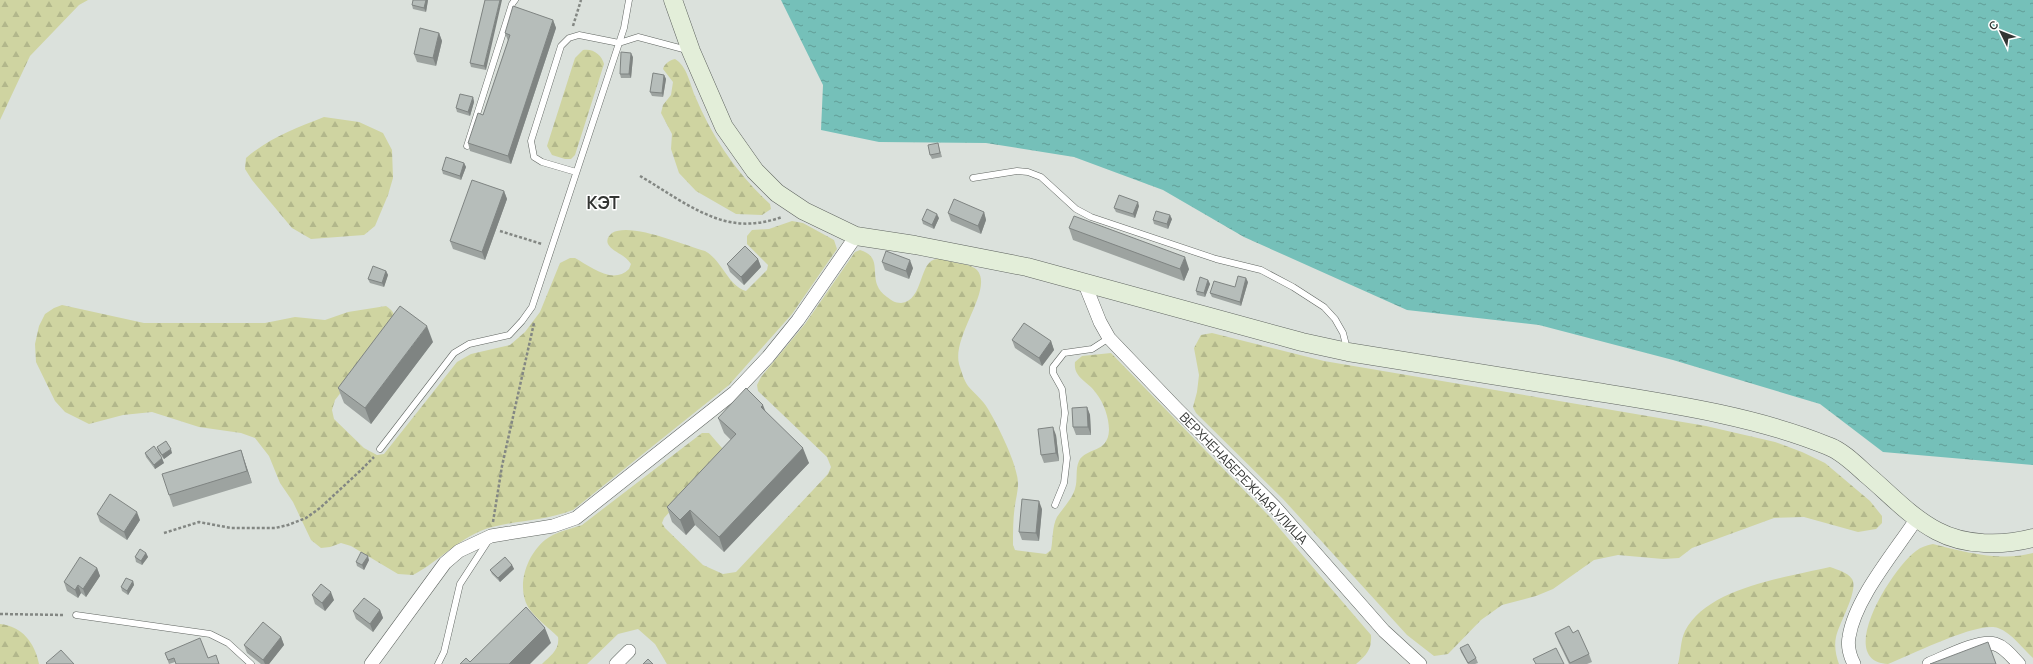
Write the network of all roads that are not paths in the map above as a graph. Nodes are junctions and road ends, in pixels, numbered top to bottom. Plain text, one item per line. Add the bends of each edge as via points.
1 (515, 0) edge
2 (629, 0) edge
3 (673, 0) edge
4 (619, 43) junction
5 (691, 51) junction
6 (467, 146) edge
7 (576, 172) junction
8 (973, 178) dead end
9 (856, 236) junction
10 (1084, 282) junction
11 (1109, 338) junction
12 (1348, 352) junction
13 (380, 449) road end
14 (1055, 505) dead end
15 (1917, 518) junction
16 (491, 536) junction
17 (2033, 538) edge
18 (76, 616) road end
19 (629, 651) dead end
20 (251, 664) edge
21 (371, 664) edge
22 (438, 664) edge
23 (616, 664) edge
24 (1420, 664) edge
25 (1854, 664) edge
26 (1929, 664) edge
27 (2019, 664) edge

1 - 6 lane
2 - 4 lane
3 - 5 main road
4 - 5 lane via 638,36
4 - 7 lane
4 - 7 lane via 579,35 569,38 561,46 531,141 534,157 542,162
5 - 9 main road via 724,127 745,158 777,193 804,211
7 - 13 lane via 532,308 509,335 469,344 454,353
8 - 12 lane via 1017,171 1028,172 1041,177 1076,209 1091,217 1216,259 1261,270 1324,307 1343,333
9 - 10 main road via 974,255
9 - 16 street via 798,320 735,392 576,518 553,526
10 - 11 street, ВЕРХНЕНАБЕРЕЖНАЯ УЛИЦА
10 - 12 main road via 1302,342
11 - 14 lane via 1092,348 1064,353 1054,367 1053,373 1062,389 1067,458 1064,483
11 - 24 street, ВЕРХНЕНАБЕРЕЖНАЯ УЛИЦА via 1275,507 1384,631
12 - 15 main road via 1636,398 1709,412 1786,431 1833,448
15 - 17 main road via 1938,532 1961,540 1989,544
15 - 25 street via 1878,575 1858,610 1849,638 1850,654
16 - 21 street via 459,551 445,562
16 - 22 lane via 460,584 444,652
18 - 20 lane via 210,634 228,643
19 - 23 street
26 - 27 street via 1989,643 2002,647

